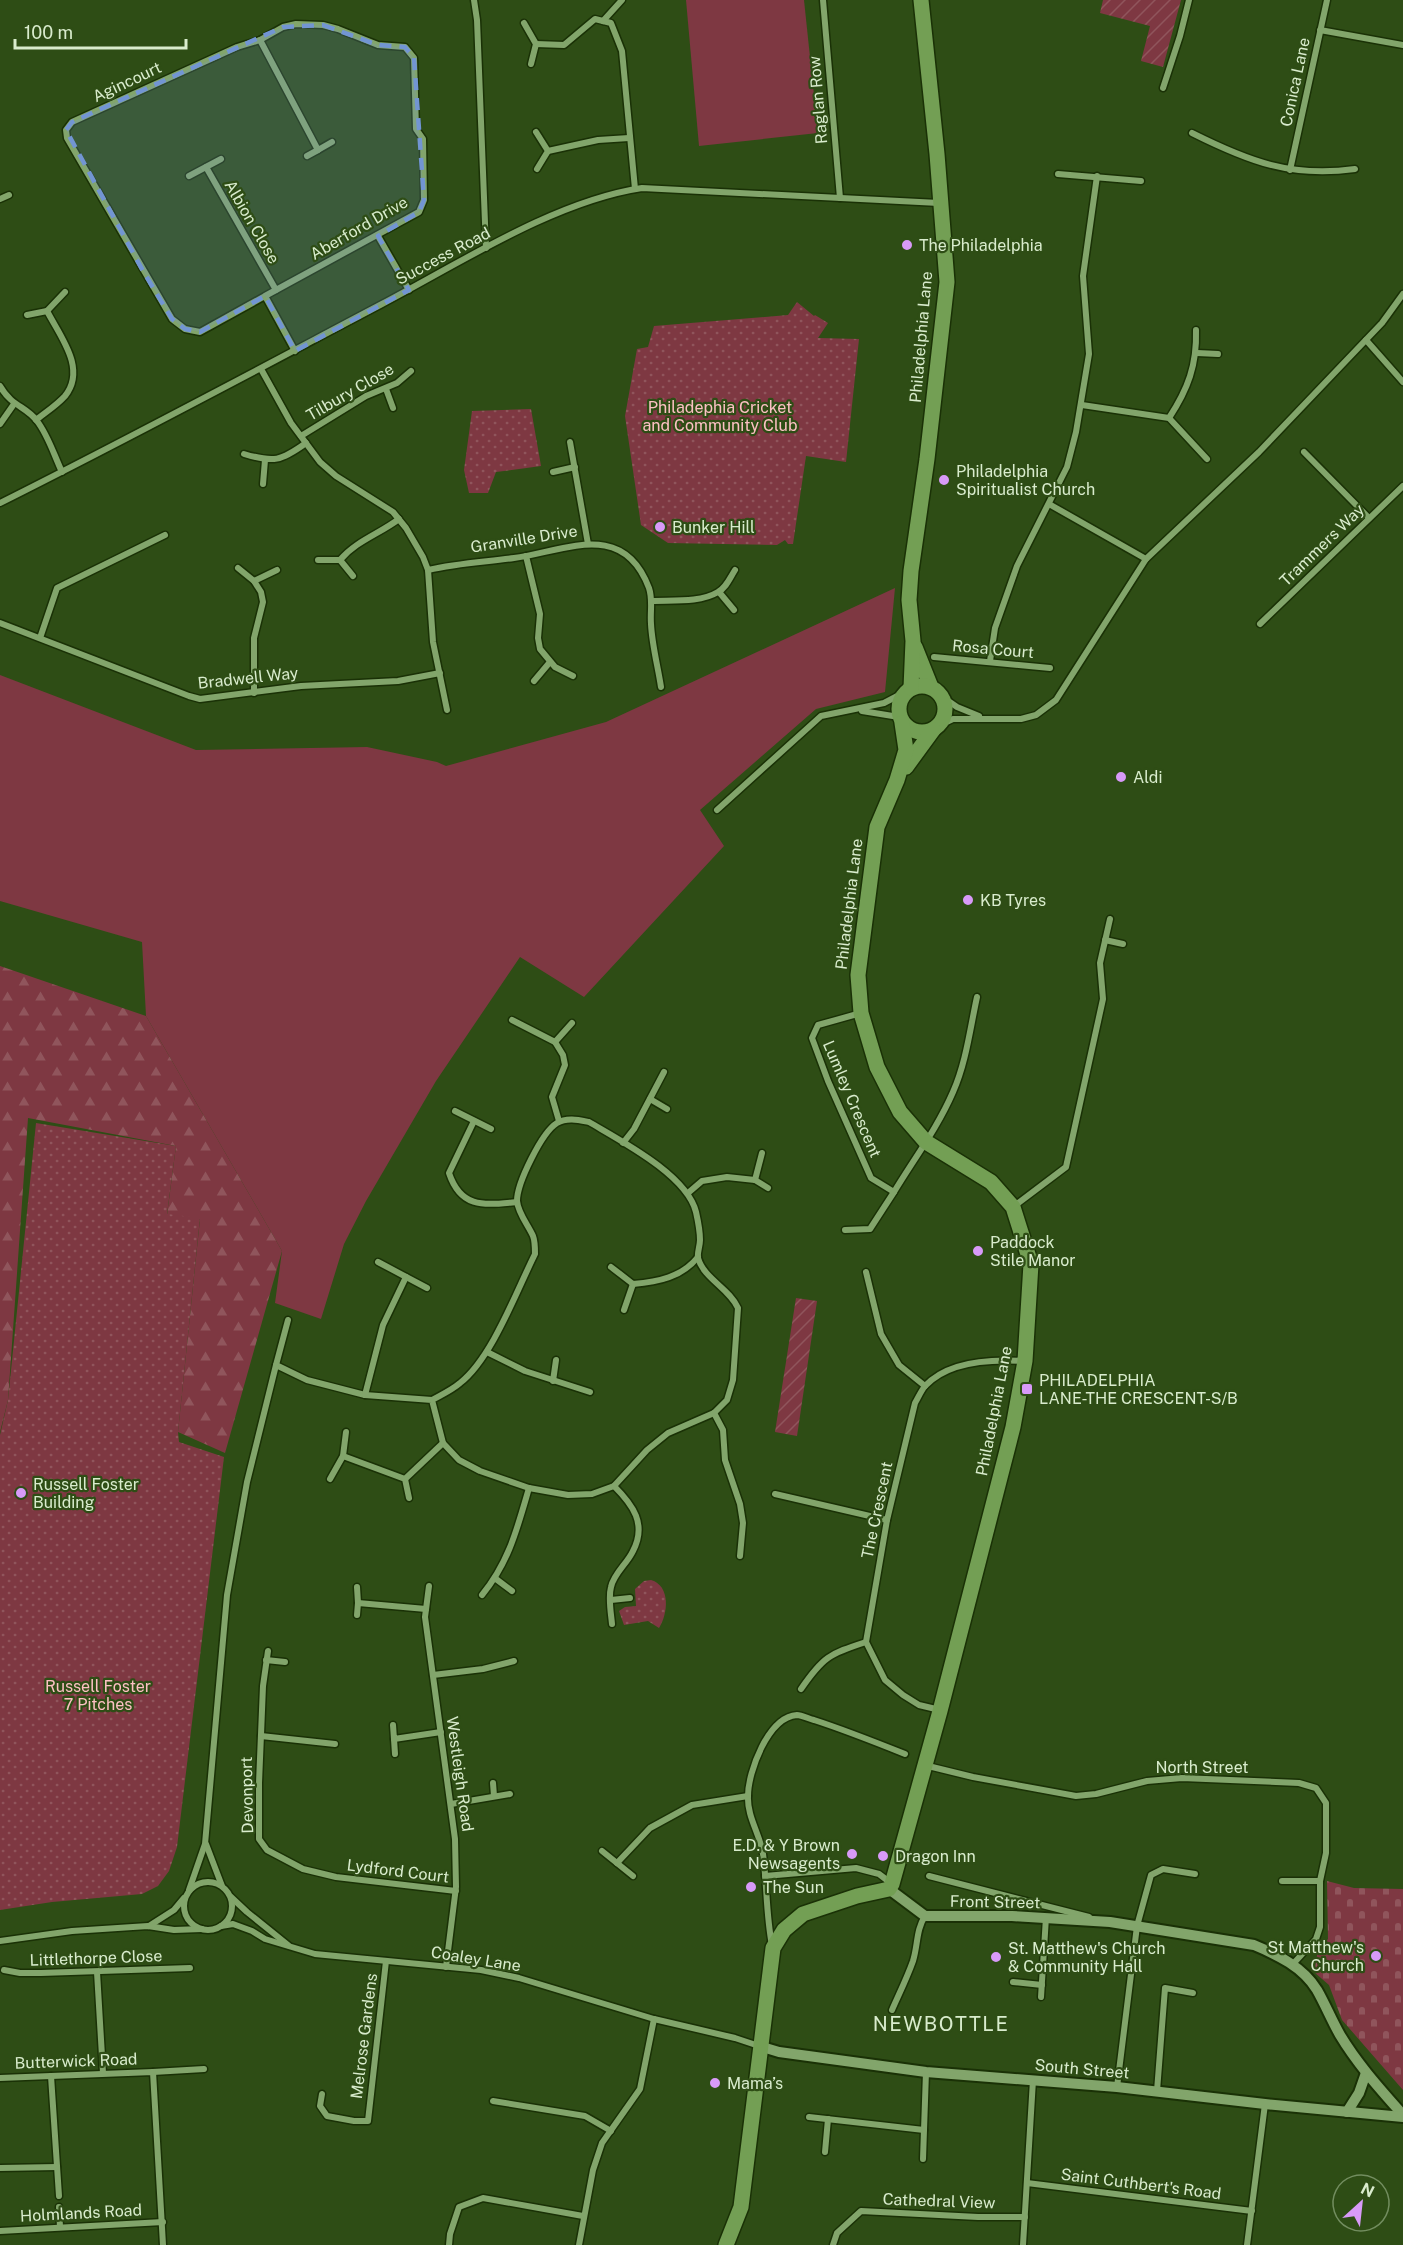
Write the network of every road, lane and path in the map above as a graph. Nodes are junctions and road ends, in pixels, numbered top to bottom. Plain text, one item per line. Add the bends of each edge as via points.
1 (474, 0) edge
2 (622, 0) edge
3 (823, 0) edge
4 (921, 0) edge
5 (1189, 0) edge
6 (1327, 0) edge
7 (603, 21) junction
8 (524, 24) dead end
9 (1320, 30) junction
10 (260, 40) junction
11 (536, 44) junction
12 (1403, 45) edge
13 (411, 51) joint
14 (531, 64) dead end
15 (1163, 88) dead end
16 (72, 122) joint
17 (536, 132) dead end
18 (1192, 133) dead end
19 (629, 138) junction
20 (332, 142) dead end
21 (318, 150) junction
22 (548, 152) junction
23 (307, 156) dead end
24 (220, 159) dead end
25 (206, 167) junction
26 (537, 169) dead end
27 (1355, 169) dead end
28 (1290, 170) junction
29 (1058, 174) dead end
30 (189, 176) dead end
31 (1097, 176) junction
32 (1141, 181) dead end
33 (635, 189) junction
34 (9, 195) dead end
35 (840, 198) junction
36 (0, 199) edge
37 (939, 203) junction
38 (378, 236) junction
39 (486, 248) junction
40 (276, 290) junction
41 (409, 290) junction
42 (65, 292) dead end
43 (1403, 294) edge
44 (265, 296) junction
45 (47, 311) junction
46 (27, 315) dead end
47 (1196, 330) dead end
48 (1366, 340) junction
49 (295, 351) junction
50 (1197, 353) junction
51 (1218, 354) dead end
52 (261, 369) junction
53 (411, 371) dead end
54 (1403, 382) edge
55 (0, 386) edge
56 (386, 389) junction
57 (14, 404) junction
58 (1082, 405) junction
59 (393, 408) dead end
60 (1169, 418) junction
61 (36, 420) junction
62 (0, 424) edge
63 (301, 436) junction
64 (570, 442) dead end
65 (306, 443) junction
66 (1304, 452) dead end
67 (244, 454) dead end
68 (1207, 459) dead end
69 (265, 460) junction
70 (575, 467) junction
71 (62, 472) junction
72 (553, 472) dead end
73 (263, 484) dead end
74 (1403, 486) edge
75 (0, 503) edge
76 (1049, 504) junction
77 (1369, 518) junction
78 (399, 519) junction
79 (165, 535) dead end
80 (588, 544) junction
81 (526, 556) junction
82 (318, 560) dead end
83 (340, 560) junction
84 (1146, 560) junction
85 (238, 568) dead end
86 (277, 570) dead end
87 (428, 570) junction
88 (735, 570) dead end
89 (353, 576) dead end
90 (254, 581) junction
91 (719, 592) junction
92 (652, 601) junction
93 (734, 609) dead end
94 (0, 623) edge
95 (1260, 624) dead end
96 (40, 638) junction
97 (913, 641) junction
98 (934, 657) dead end
99 (990, 661) junction
100 (550, 662) junction
101 (1050, 668) dead end
102 (440, 673) junction
103 (573, 676) dead end
104 (534, 681) dead end
105 (661, 687) dead end
106 (908, 690) junction
107 (936, 692) junction
108 (255, 693) junction
109 (447, 710) dead end
110 (855, 710) junction
111 (982, 718) junction
112 (901, 720) junction
113 (935, 728) junction
114 (897, 780) junction
115 (717, 810) dead end
116 (1110, 919) dead end
117 (1105, 940) junction
118 (1123, 945) dead end
119 (976, 997) dead end
120 (861, 1013) junction
121 (512, 1020) dead end
122 (572, 1023) dead end
123 (555, 1042) junction
124 (664, 1072) dead end
125 (650, 1099) junction
126 (667, 1109) dead end
127 (455, 1111) dead end
128 (474, 1121) junction
129 (559, 1121) junction
130 (491, 1129) dead end
131 (926, 1142) junction
132 (623, 1143) junction
133 (762, 1153) dead end
134 (756, 1180) junction
135 (768, 1188) dead end
136 (894, 1192) junction
137 (688, 1193) junction
138 (517, 1202) junction
139 (1012, 1207) junction
140 (845, 1230) dead end
141 (698, 1257) junction
142 (378, 1262) dead end
143 (611, 1267) dead end
144 (866, 1272) dead end
145 (406, 1277) junction
146 (633, 1284) junction
147 (427, 1288) dead end
148 (624, 1310) dead end
149 (288, 1320) dead end
150 (487, 1352) junction
151 (556, 1360) dead end
152 (1025, 1361) junction
153 (276, 1365) junction
154 (553, 1381) junction
155 (925, 1386) junction
156 (590, 1392) dead end
157 (365, 1395) junction
158 (432, 1400) junction
159 (714, 1413) junction
160 (346, 1432) dead end
161 (443, 1443) junction
162 (343, 1456) junction
163 (330, 1479) dead end
164 (405, 1479) junction
165 (614, 1485) junction
166 (529, 1488) junction
167 (775, 1494) dead end
168 (409, 1498) dead end
169 (887, 1520) junction
170 (740, 1556) dead end
171 (496, 1579) junction
172 (429, 1586) dead end
173 (357, 1587) dead end
174 (512, 1591) dead end
175 (482, 1595) dead end
176 (630, 1598) dead end
177 (611, 1600) junction
178 (358, 1603) junction
179 (426, 1609) junction
180 (357, 1615) dead end
181 (612, 1624) dead end
182 (866, 1642) junction
183 (268, 1651) dead end
184 (266, 1660) junction
185 (514, 1661) dead end
186 (285, 1662) dead end
187 (433, 1675) junction
188 (801, 1689) dead end
189 (940, 1711) junction
190 (393, 1725) dead end
191 (441, 1732) junction
192 (261, 1736) junction
193 (394, 1739) junction
194 (334, 1744) dead end
195 (395, 1754) dead end
196 (905, 1754) dead end
197 (924, 1765) junction
198 (493, 1783) dead end
199 (510, 1794) dead end
200 (494, 1796) junction
201 (748, 1796) junction
202 (451, 1804) junction
203 (206, 1844) junction
204 (602, 1851) dead end
205 (617, 1863) junction
206 (1195, 1874) dead end
207 (633, 1876) dead end
208 (765, 1876) junction
209 (929, 1876) dead end
210 (336, 1877) joint
211 (1282, 1881) dead end
212 (1320, 1881) junction
213 (222, 1886) junction
214 (891, 1887) junction
215 (189, 1890) junction
216 (456, 1891) junction
217 (229, 1894) junction
218 (184, 1898) junction
219 (925, 1916) junction
220 (1046, 1917) junction
221 (1110, 1922) junction
222 (148, 1926) junction
223 (221, 1926) junction
224 (1137, 1926) junction
225 (202, 1929) junction
226 (0, 1941) edge
227 (293, 1948) junction
228 (773, 1948) junction
229 (386, 1961) junction
230 (1293, 1964) junction
231 (446, 1967) junction
232 (190, 1968) dead end
233 (4, 1970) dead end
234 (97, 1972) junction
235 (1013, 1982) dead end
236 (1042, 1985) junction
237 (1193, 1993) dead end
238 (1041, 1997) dead end
239 (892, 2010) dead end
240 (654, 2019) junction
241 (759, 2046) junction
242 (204, 2069) dead end
243 (153, 2072) junction
244 (926, 2072) junction
245 (102, 2073) junction
246 (1366, 2073) junction
247 (51, 2076) junction
248 (0, 2078) edge
249 (1033, 2080) junction
250 (1117, 2087) junction
251 (1157, 2091) junction
252 (322, 2094) dead end
253 (493, 2101) dead end
254 (1265, 2104) junction
255 (1347, 2112) junction
256 (1403, 2116) edge
257 (809, 2117) dead end
258 (828, 2119) junction
259 (924, 2130) junction
260 (611, 2131) junction
261 (825, 2152) dead end
262 (923, 2159) dead end
263 (57, 2167) junction
264 (0, 2168) edge
265 (1027, 2183) junction
266 (59, 2196) dead end
267 (59, 2207) dead end
268 (1252, 2211) junction
269 (583, 2216) junction
270 (1025, 2217) junction
271 (162, 2222) junction
272 (60, 2227) junction
273 (0, 2231) edge
274 (163, 2245) edge
275 (449, 2245) edge
276 (579, 2245) edge
277 (726, 2245) edge
278 (833, 2245) edge
279 (1023, 2245) edge
280 (1247, 2245) edge

1 - 39 street
2 - 7 street
3 - 35 street, Raglan Row
4 - 37 main road, Philadelphia Lane
5 - 15 street
6 - 9 street, Conica Lane
7 - 11 street via 595,19 564,45
7 - 19 street via 611,23 622,51
8 - 11 street
9 - 12 street
9 - 28 street, Conica Lane
10 - 13 street, Agincourt via 290,26 323,25 378,45
10 - 16 street, Agincourt
10 - 21 street
11 - 14 street
13 - 38 street, Aberford Drive via 416,129 423,139 424,200 419,212
16 - 44 street, Aberford Drive via 66,130 68,138 172,319 185,329 200,332
17 - 22 street
18 - 28 street via 1226,150
19 - 22 street via 598,140
19 - 33 street
20 - 21 street
21 - 23 street
22 - 26 street
24 - 25 street, Albion Close
25 - 30 street, Albion Close
25 - 40 street, Albion Close
27 - 28 street via 1327,173
29 - 31 street
31 - 32 street
31 - 58 street via 1083,276 1089,354
33 - 35 street, Success Road
33 - 39 street, Success Road via 571,208
34 - 36 street
35 - 37 street, Success Road
37 - 97 main road, Philadelphia Lane via 947,282 911,572
38 - 40 street, Aberford Drive
38 - 41 street
39 - 41 street, Success Road
40 - 44 street, Aberford Drive
41 - 49 street, Success Road
42 - 45 street
43 - 48 street
44 - 49 street
45 - 46 street
45 - 61 street via 73,363 74,376 65,395
47 - 50 street
48 - 54 street
48 - 84 street via 1259,452
49 - 52 street, Success Road
50 - 51 street
50 - 60 street via 1181,400
52 - 63 street
52 - 71 street, Success Road
53 - 56 street, Tilbury Close
55 - 57 street
56 - 59 street
56 - 63 street, Tilbury Close via 366,396
57 - 61 street
57 - 62 street
58 - 60 street
58 - 76 street via 1067,467
60 - 68 street
61 - 71 street
63 - 65 street
64 - 70 street
65 - 69 street via 281,459
65 - 78 street via 327,469
66 - 77 street
67 - 69 street
69 - 73 street
70 - 72 street
70 - 80 street
71 - 75 street, Success Road
74 - 77 street, Trammers Way
76 - 84 street
76 - 99 street via 1017,566 995,628
77 - 95 street, Trammers Way
78 - 83 street via 350,549
78 - 87 street
79 - 96 street via 57,588
80 - 81 street, Granville Drive
80 - 92 street, Granville Drive via 607,546 632,561
81 - 87 street, Granville Drive
81 - 100 street via 540,614 540,649
82 - 83 street
83 - 89 street
84 - 111 street via 1056,700 1036,715 1021,719
85 - 90 street
86 - 90 street
87 - 102 street via 433,642
88 - 91 street
90 - 108 street via 263,602 254,638
91 - 92 street via 707,597
91 - 93 street
92 - 105 street, Granville Drive via 651,624
94 - 96 street, Bradwell Way
96 - 108 street, Bradwell Way via 200,699
97 - 106 main road, Philadelphia Lane
97 - 107 main road, Philadelphia Lane
98 - 99 street, Rosa Court
99 - 101 street, Rosa Court
100 - 103 street
100 - 104 street
102 - 108 street, Bradwell Way via 398,681 301,686
102 - 109 street
106 - 107 main road via 917,686
106 - 110 street via 884,703
106 - 112 main road, Philadelphia Lane via 899,703
107 - 111 street
107 - 113 main road, Philadelphia Lane via 945,711
110 - 112 street via 880,712
110 - 115 street via 821,716
111 - 113 street via 952,719
112 - 113 main road via 913,731
112 - 114 main road, Philadelphia Lane via 906,750
113 - 114 main road, Philadelphia Lane
114 - 120 main road, Philadelphia Lane via 878,827 858,975
116 - 117 street
117 - 118 street
117 - 139 street via 1100,963 1103,999 1066,1167
119 - 131 street via 954,1092
120 - 131 main road, Philadelphia Lane via 877,1067 900,1112
120 - 136 street, Lumley Crescent via 818,1025 812,1038 871,1178
121 - 123 street
122 - 123 street
123 - 129 street via 565,1065 552,1097
124 - 125 street
125 - 126 street
125 - 132 street
127 - 128 street
128 - 130 street
128 - 138 street via 449,1173 454,1190 470,1201
129 - 132 street via 589,1122
129 - 138 street via 547,1132 535,1154
131 - 136 street
131 - 139 main road, Philadelphia Lane via 991,1182
132 - 137 street via 674,1177
133 - 134 street
134 - 135 street
134 - 137 street via 727,1177 702,1181
136 - 140 street via 870,1229
137 - 141 street via 696,1211
138 - 150 street via 534,1238 535,1254
139 - 152 main road, Philadelphia Lane via 1031,1264
141 - 146 street via 690,1268 659,1282
141 - 159 street via 738,1308 733,1380 727,1400
142 - 145 street
143 - 146 street
144 - 155 street via 881,1334 899,1365
145 - 147 street
145 - 157 street via 382,1325
146 - 148 street
149 - 153 street
150 - 154 street
150 - 158 street via 460,1384
151 - 154 street
152 - 155 street via 1000,1360 948,1370
152 - 189 main road, Philadelphia Lane via 1013,1427
153 - 157 street via 307,1380
153 - 203 street via 247,1482 226,1595
154 - 156 street
155 - 169 street, The Crescent via 915,1403
157 - 158 street
158 - 161 street
159 - 165 street via 668,1433
159 - 170 street via 723,1430 725,1460 740,1504
160 - 162 street
161 - 164 street
161 - 166 street via 459,1461
162 - 163 street
162 - 164 street
164 - 168 street
165 - 166 street via 592,1494 568,1495
165 - 177 street via 631,1503 640,1528 633,1551 610,1588
166 - 171 street via 513,1542
167 - 169 street
169 - 182 street, The Crescent
171 - 174 street
171 - 175 street
172 - 179 street, Westleigh Road
173 - 178 street
176 - 177 street
177 - 181 street
178 - 179 street
178 - 180 street
179 - 187 street, Westleigh Road
182 - 188 street via 838,1650 819,1664
182 - 189 street via 885,1680 919,1705
183 - 184 street, Devonport
184 - 186 street
184 - 192 street, Devonport
185 - 187 street
187 - 191 street, Westleigh Road
189 - 197 main road, Philadelphia Lane
190 - 193 street
191 - 193 street
191 - 202 street, Westleigh Road
192 - 194 street, Devonport
192 - 210 street, Devonport via 259,1839 267,1850 285,1861
193 - 195 street
196 - 201 street via 797,1715 780,1721 765,1740
197 - 212 street, North Street via 1076,1796 1182,1778 1299,1783 1316,1788 1326,1803 1326,1853
197 - 214 main road, Philadelphia Lane
198 - 200 street
199 - 200 street
200 - 202 street
201 - 205 street via 692,1805 650,1828
201 - 208 street
202 - 216 street, Westleigh Road
203 - 213 street
203 - 215 street
204 - 205 street
205 - 207 street
206 - 224 street via 1162,1869 1151,1875
208 - 214 street via 856,1868 879,1874
208 - 228 street
209 - 221 street, Front Street
210 - 216 street, Lydford Court
211 - 212 street
212 - 230 street, North Street via 1320,1927 1316,1939
213 - 215 street via 200,1883
213 - 217 street
214 - 219 street
214 - 228 main road via 803,1914 784,1930
215 - 218 street
216 - 231 street, Westleigh Road
217 - 223 street via 231,1913
217 - 227 street
218 - 222 street via 174,1910
218 - 225 street via 187,1918
219 - 220 street, Front Street
219 - 239 street via 916,1937 913,1960
220 - 221 street, Front Street
220 - 236 street
221 - 224 street, Front Street
222 - 225 street
222 - 226 street
223 - 225 street
223 - 227 street, Coaley Lane via 233,1924
224 - 230 street, Front Street via 1254,1945
224 - 250 street
227 - 229 street, Coaley Lane
228 - 241 main road
229 - 231 street, Coaley Lane
229 - 252 street, Melrose Gardens via 368,2121 327,2116 321,2106
230 - 246 street via 1316,1989
231 - 240 street, Coaley Lane via 519,1978
232 - 234 street, Littlethorpe Close
233 - 234 street, Littlethorpe Close
234 - 245 street
235 - 236 street
236 - 238 street
237 - 251 street via 1165,1988
240 - 241 street, Coaley Lane
240 - 260 street via 640,2089
241 - 244 street, South Street
241 - 277 main road via 741,2207
242 - 243 street, Butterwick Road
243 - 245 street, Butterwick Road
243 - 271 street, Butterwick Road
244 - 249 street, South Street
244 - 259 street
245 - 247 street, Butterwick Road
246 - 255 street
246 - 256 street
247 - 248 street, Butterwick Road
247 - 263 street
249 - 250 street, South Street
249 - 265 street
250 - 251 street, South Street
251 - 254 street, South Street
253 - 260 street via 585,2116
254 - 255 street, South Street
254 - 268 street
255 - 256 street, South Street
257 - 258 street
258 - 259 street
258 - 261 street
259 - 262 street
260 - 269 street via 602,2143 593,2170
263 - 264 street
263 - 266 street
265 - 268 street, Saint Cuthbert's Road
265 - 270 street
267 - 272 street
268 - 280 street
269 - 275 street via 483,2198 459,2207
269 - 276 street
270 - 278 street, Cathedral View via 861,2211 837,2233
270 - 279 street
271 - 272 street, Holmlands Road
271 - 274 street, Butterwick Road
272 - 273 street, Holmlands Road

